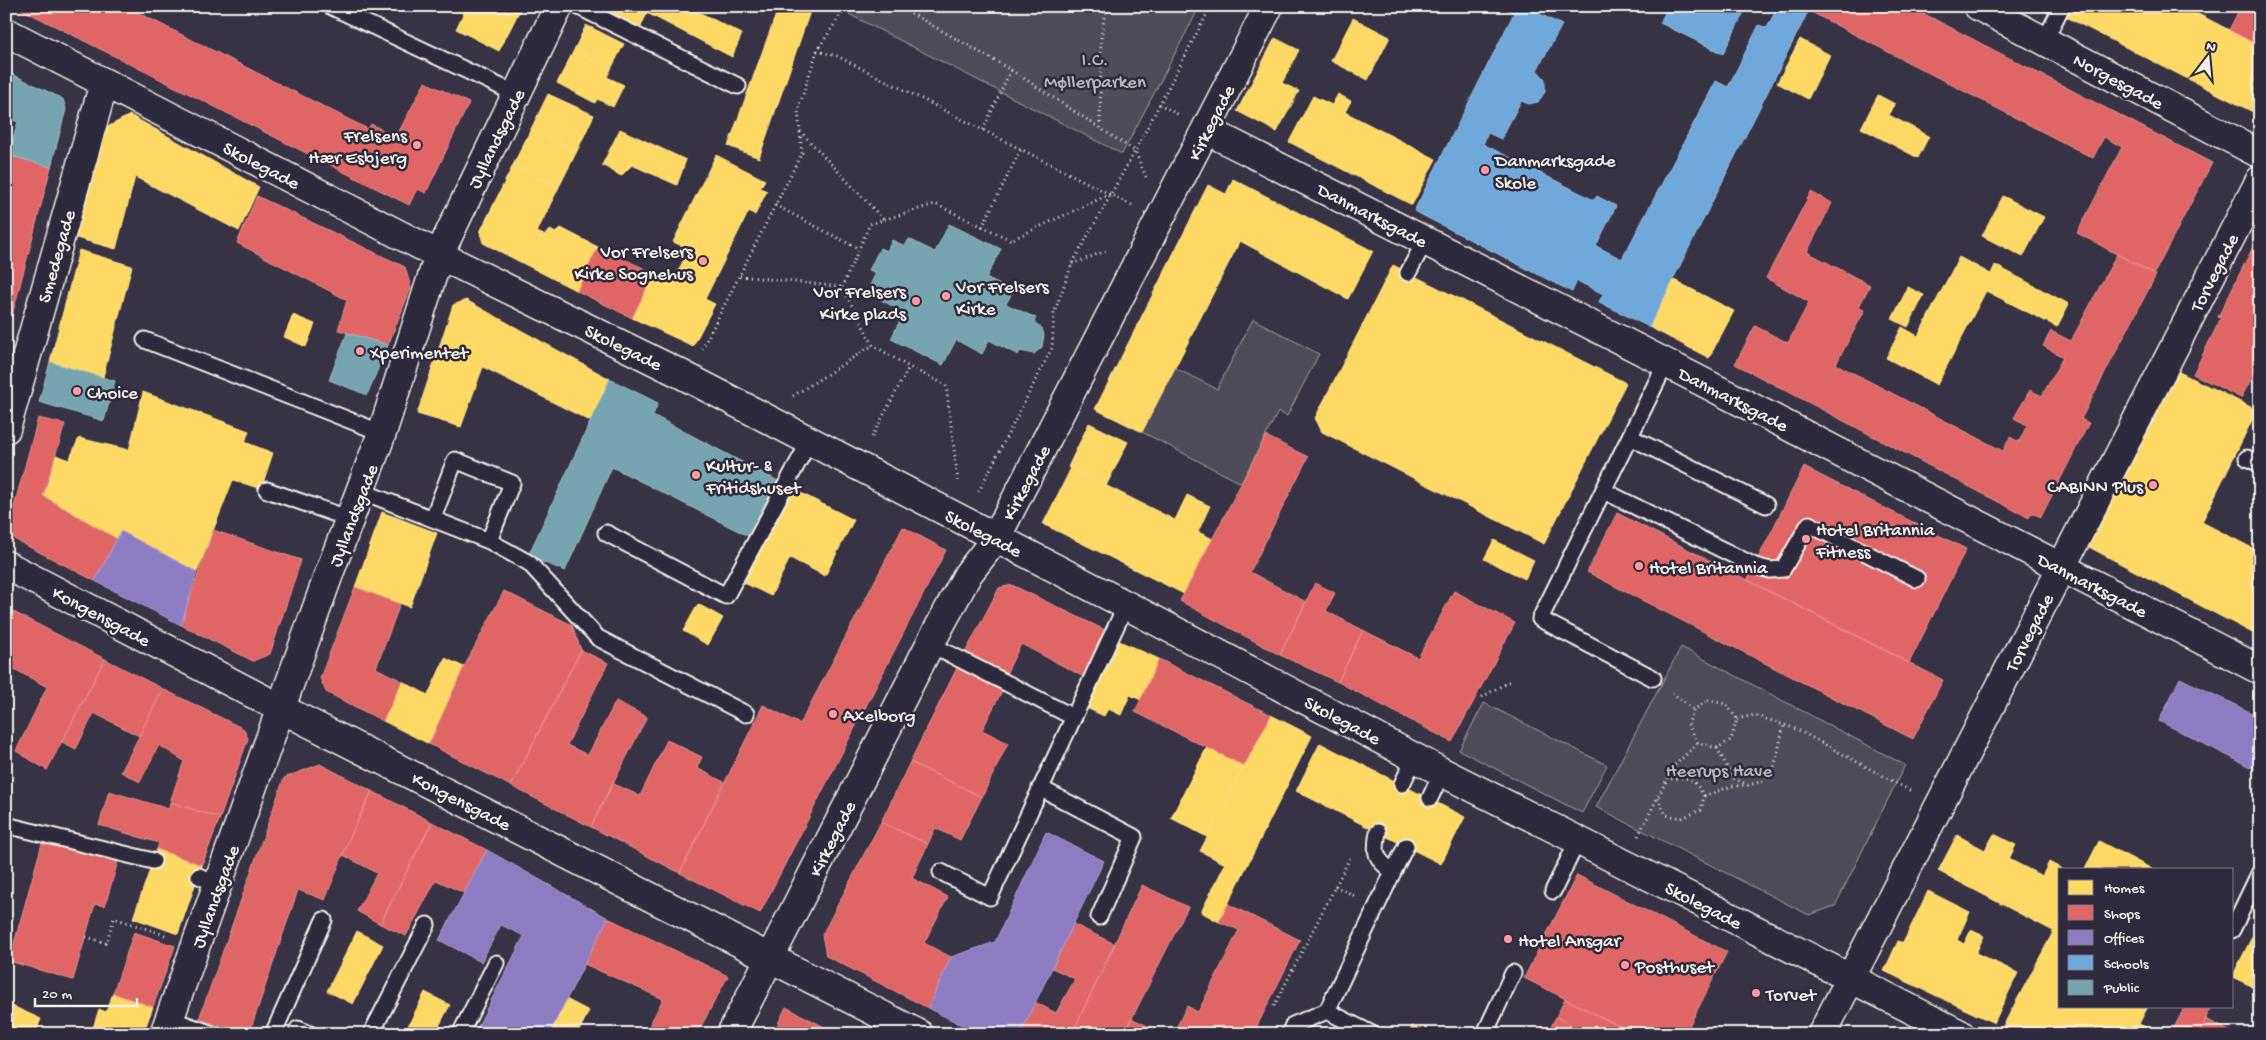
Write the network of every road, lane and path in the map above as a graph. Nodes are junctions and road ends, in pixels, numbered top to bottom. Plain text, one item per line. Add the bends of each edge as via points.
1 (330, 6) edge
2 (559, 6) edge
3 (577, 6) edge
4 (846, 6) edge
5 (898, 6) edge
6 (1106, 6) edge
7 (1211, 6) edge
8 (1269, 6) edge
9 (1978, 6) edge
10 (2062, 6) edge
11 (6, 32) edge
12 (2045, 40) junction
13 (817, 51) junction
14 (1011, 70) junction
15 (104, 83) junction
16 (738, 86) dead end
17 (516, 94) junction
18 (1100, 128) junction
19 (983, 130) junction
20 (1206, 130) junction
21 (800, 131) junction
22 (1021, 149) junction
23 (1134, 151) junction
24 (2260, 154) edge
25 (2260, 180) edge
26 (1110, 194) junction
27 (775, 206) junction
28 (1161, 217) junction
29 (884, 220) junction
30 (982, 227) junction
31 (1425, 241) junction
32 (859, 249) junction
33 (439, 255) junction
34 (1408, 273) dead end
35 (740, 276) junction
36 (842, 287) junction
37 (145, 340) dead end
38 (872, 346) junction
39 (1666, 363) junction
40 (909, 367) junction
41 (687, 378) junction
42 (760, 416) junction
43 (6, 429) edge
44 (382, 433) junction
45 (1630, 438) junction
46 (809, 442) junction
47 (857, 466) junction
48 (267, 490) dead end
49 (361, 491) junction
50 (1604, 491) junction
51 (1766, 506) dead end
52 (433, 518) junction
53 (350, 519) junction
54 (963, 521) junction
55 (606, 533) dead end
56 (996, 538) junction
57 (489, 541) junction
58 (6, 565) edge
59 (2061, 568) junction
60 (1917, 579) dead end
61 (1126, 605) junction
62 (930, 644) junction
63 (2260, 670) edge
64 (1653, 678) dead end
65 (1510, 681) dead end
66 (1482, 698) dead end
67 (282, 708) junction
68 (746, 714) dead end
69 (1073, 717) junction
70 (1737, 719) junction
71 (1784, 725) junction
72 (1698, 743) junction
73 (1718, 748) junction
74 (1415, 757) junction
75 (1442, 772) junction
76 (1666, 780) junction
77 (1402, 784) dead end
78 (1748, 785) junction
79 (1040, 788) junction
80 (1704, 796) junction
81 (1430, 798) dead end
82 (1658, 798) junction
83 (1938, 806) junction
84 (6, 825) edge
85 (1378, 832) dead end
86 (1578, 840) junction
87 (1406, 846) dead end
88 (1353, 852) dead end
89 (153, 861) dead end
90 (1625, 864) junction
91 (940, 872) dead end
92 (1393, 872) junction
93 (2260, 872) edge
94 (1553, 890) dead end
95 (1098, 917) dead end
96 (324, 920) dead end
97 (427, 925) dead end
98 (2234, 926) edge
99 (86, 937) dead end
100 (196, 946) junction
101 (770, 957) junction
102 (496, 963) dead end
103 (1513, 973) dead end
104 (1850, 977) junction
105 (1274, 1008) dead end
106 (1327, 1011) junction
107 (736, 1022) edge
108 (167, 1026) edge
109 (213, 1034) edge
110 (273, 1034) edge
111 (371, 1034) edge
112 (460, 1034) edge
113 (919, 1034) edge
114 (1289, 1034) edge
115 (1372, 1034) edge
116 (1491, 1034) edge
117 (1822, 1034) edge
118 (1960, 1034) edge

1 - 17 lane
2 - 17 street, Jyllandsgade
3 - 16 lane
4 - 13 path
5 - 14 path
6 - 18 path via 1101,38
7 - 23 path
8 - 20 street, Kirkegade
9 - 12 street, Norgesgade
10 - 12 lane
11 - 15 street, Skolegade
12 - 24 street, Norgesgade
13 - 19 path via 837,56
13 - 21 path via 798,110
14 - 18 path
14 - 19 path
15 - 33 street, Skolegade
15 - 43 street, Smedegade
17 - 33 street, Jyllandsgade
18 - 23 path
19 - 22 path
20 - 28 street, Kirkegade
20 - 31 street, Danmarksgade
21 - 27 path via 802,153
21 - 29 path
22 - 26 path
22 - 30 path
23 - 26 path
23 - 28 path
25 - 59 street, Torvegade
26 - 28 path
26 - 30 path via 1010,240
26 - 54 path via 1072,264 1054,313 1052,348
27 - 32 path
27 - 35 path
28 - 56 street, Kirkegade
29 - 30 path via 935,204
29 - 32 path via 870,224
31 - 34 lane
31 - 39 street, Danmarksgade
32 - 36 path
33 - 41 street, Skolegade
33 - 44 street, Jyllandsgade
35 - 36 path
35 - 41 path
36 - 38 path
37 - 44 lane
38 - 40 path
38 - 42 path
39 - 45 lane
39 - 59 street, Danmarksgade
40 - 47 path
40 - 54 path via 946,385
41 - 42 street, Skolegade
42 - 46 street, Skolegade
44 - 49 street, Jyllandsgade
45 - 50 lane
45 - 51 lane
46 - 47 street, Skolegade
46 - 55 lane via 726,596
47 - 54 street, Skolegade
48 - 53 lane
49 - 52 lane
49 - 53 street, Jyllandsgade
50 - 60 lane via 1762,568 1783,569 1808,524
50 - 64 lane via 1540,619
52 - 57 lane
52 - 57 lane via 455,460 512,484
53 - 67 street, Jyllandsgade
54 - 56 street, Skolegade
56 - 61 street, Skolegade
56 - 62 street, Kirkegade via 968,574
57 - 68 lane via 529,562 598,638
58 - 67 street, Kongensgade
59 - 63 street, Danmarksgade
59 - 83 street, Torvegade
61 - 69 lane
61 - 74 street, Skolegade
62 - 69 lane
62 - 101 street, Kirkegade
65 - 66 path
67 - 100 street, Jyllandsgade via 213,879
67 - 101 street, Kongensgade
69 - 79 lane
70 - 71 path via 1754,716
70 - 72 path via 1726,704 1708,700 1694,710 1688,724
70 - 73 path via 1731,740
71 - 78 path via 1774,768 1764,781
71 - 83 path
72 - 73 path
72 - 76 path via 1674,766
73 - 78 path via 1733,778
74 - 75 street, Skolegade
74 - 77 lane
75 - 81 lane
75 - 86 street, Skolegade
76 - 80 path via 1683,777 1696,783
76 - 82 path
78 - 80 path via 1732,786
79 - 91 lane via 990,897
79 - 95 lane via 1134,837
80 - 82 path via 1701,810 1682,818 1666,815
82 - 90 path
83 - 104 street, Torvegade
84 - 89 lane
85 - 92 lane via 1375,851 1382,864
86 - 90 street, Skolegade
86 - 94 lane
87 - 92 lane
88 - 105 path
90 - 104 street, Skolegade
92 - 106 lane
93 - 98 lane
96 - 110 lane
97 - 111 lane
99 - 100 path via 106,943 114,918
100 - 108 street, Jyllandsgade
101 - 107 street, Kirkegade
101 - 113 street, Kongensgade
102 - 112 lane
103 - 116 lane via 1486,1031
104 - 117 street
104 - 118 street, Skolegade
106 - 114 lane via 1293,1025
106 - 115 lane
108 - 109 lane

